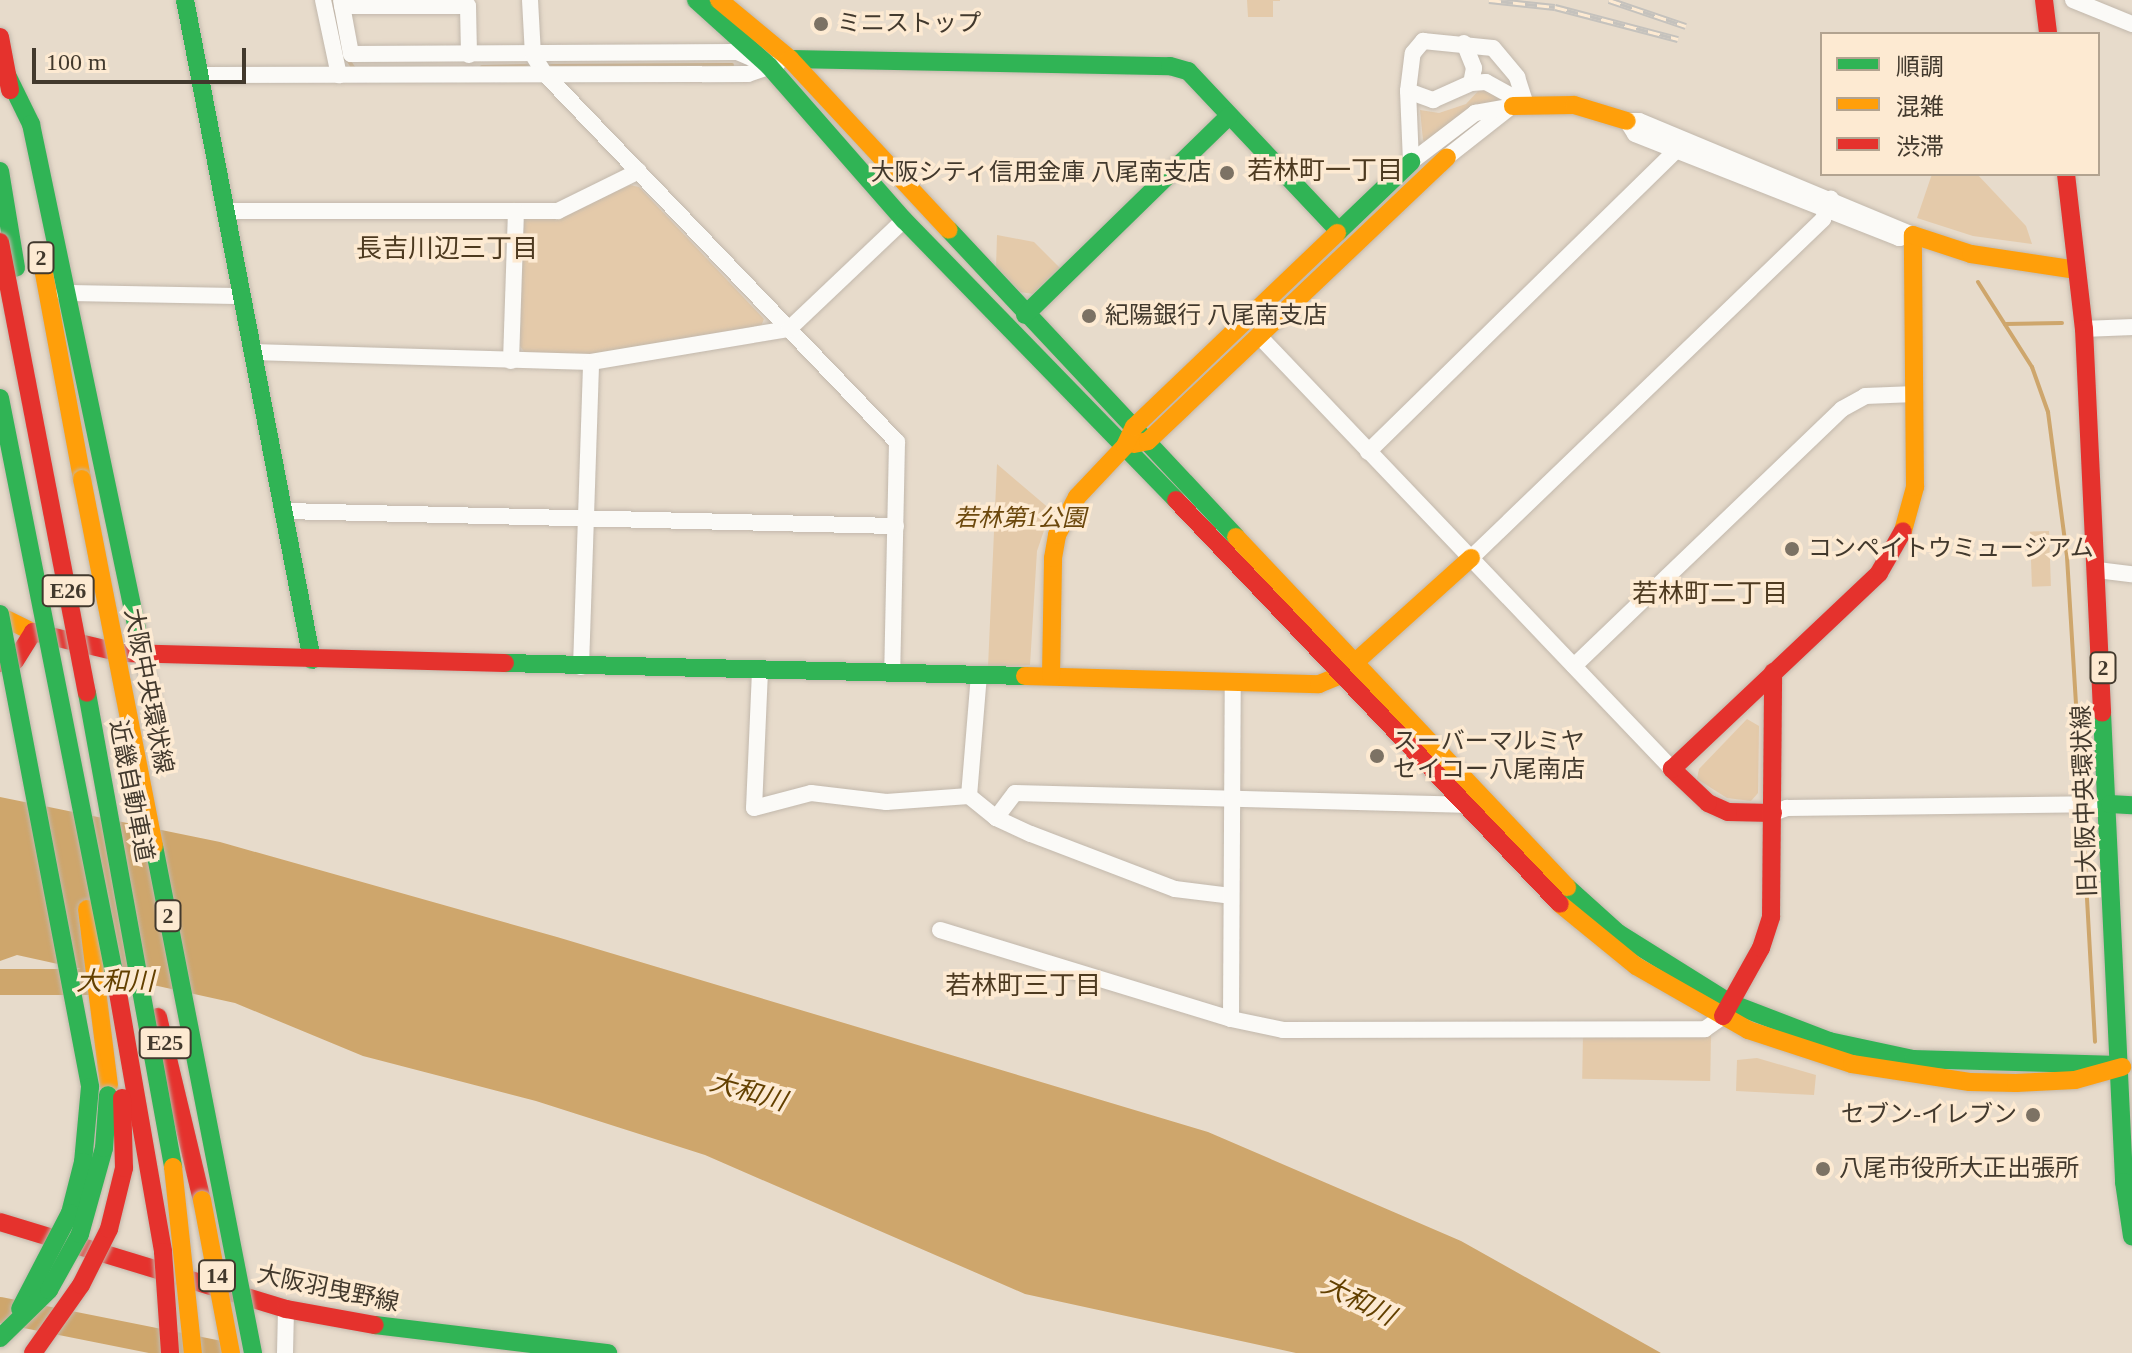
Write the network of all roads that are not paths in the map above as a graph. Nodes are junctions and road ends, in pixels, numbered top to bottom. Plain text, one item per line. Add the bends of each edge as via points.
1 (185, 0) edge
2 (323, 0) edge
3 (530, 0) edge
4 (696, 0) edge
5 (719, 0) edge
6 (2044, 0) edge
7 (2073, 0) edge
8 (341, 3) edge
9 (2132, 24) edge
10 (2048, 32) edge
11 (0, 37) edge
12 (1464, 43) junction
13 (469, 55) junction
14 (533, 55) junction
15 (790, 59) junction
16 (769, 66) junction
17 (545, 74) junction
18 (7, 75) junction
19 (200, 75) junction
20 (339, 75) junction
21 (1471, 83) junction
22 (1408, 91) junction
23 (1519, 105) junction
24 (1229, 116) junction
25 (1627, 121) junction
26 (1676, 150) junction
27 (1447, 157) joint
28 (1411, 162) junction
29 (0, 171) edge
30 (639, 171) junction
31 (2066, 176) edge
32 (1829, 203) junction
33 (225, 211) junction
34 (516, 211) junction
35 (904, 220) junction
36 (1339, 231) junction
37 (1913, 235) junction
38 (0, 242) edge
39 (2077, 270) junction
40 (64, 293) junction
41 (241, 296) junction
42 (1025, 315) junction
43 (2132, 327) edge
44 (789, 329) junction
45 (2084, 329) junction
46 (1260, 337) junction
47 (252, 352) junction
48 (511, 361) junction
49 (591, 362) junction
50 (1915, 394) junction
51 (0, 398) edge
52 (1134, 427) junction
53 (1148, 441) junction
54 (1125, 446) junction
55 (1368, 452) junction
56 (49, 493) junction
57 (285, 511) junction
58 (587, 518) junction
59 (896, 526) junction
60 (1471, 558) junction
61 (2097, 570) junction
62 (2132, 574) edge
63 (39, 597) junction
64 (0, 615) edge
65 (33, 632) junction
66 (142, 653) junction
67 (312, 660) junction
68 (0, 663) edge
69 (1574, 666) junction
70 (581, 667) junction
71 (1347, 670) junction
72 (760, 671) junction
73 (1773, 672) junction
74 (892, 673) junction
75 (979, 674) junction
76 (1051, 676) junction
77 (1233, 682) junction
78 (155, 709) dead end
79 (1672, 769) junction
80 (969, 796) junction
81 (1230, 800) junction
82 (2110, 804) junction
83 (1462, 805) junction
84 (2132, 805) edge
85 (1773, 813) junction
86 (996, 818) junction
87 (1231, 896) junction
88 (87, 909) junction
89 (940, 930) dead end
90 (135, 939) junction
91 (1726, 1010) junction
92 (1231, 1019) junction
93 (2126, 1030) edge
94 (2127, 1066) edge
95 (202, 1200) junction
96 (0, 1222) edge
97 (2132, 1236) edge
98 (286, 1309) junction
99 (0, 1337) edge
100 (598, 1352) edge
101 (33, 1353) edge
102 (170, 1353) edge
103 (193, 1353) edge
104 (214, 1353) edge
105 (231, 1353) edge
106 (253, 1353) edge
107 (285, 1353) edge

1 - 19 main road
2 - 20 street
3 - 14 street
4 - 16 main road
5 - 15 main road
6 - 10 main road
7 - 9 street
8 - 13 street via 351,54
8 - 13 street via 468,6
11 - 18 main road, 大阪中央環状線 / 2
12 - 21 street via 1474,68
12 - 22 street via 1423,41 1413,53
12 - 23 street via 1493,48 1517,77
13 - 14 street
14 - 16 street via 737,52
14 - 17 street
15 - 16 street
15 - 24 main road via 1170,66 1188,71
15 - 42 main road
16 - 17 street via 748,74
16 - 35 main road
17 - 20 street
17 - 30 street
18 - 40 main road via 31,124
18 - 106 main road, 大阪中央環状線 / 2, bridge
19 - 20 street
19 - 33 main road
21 - 22 street via 1433,100
21 - 23 street via 1499,86
22 - 28 street
23 - 25 main road via 1574,105
23 - 27 street
23 - 28 street via 1475,113
24 - 36 main road
24 - 42 main road
25 - 26 street via 1635,134
25 - 32 street via 1639,121
26 - 32 street
26 - 55 street
27 - 46 main road
28 - 36 main road
29 - 56 main road, bridge
30 - 34 street via 558,211
30 - 44 street
31 - 39 main road, 旧大阪中央環状線 / 2
32 - 37 street via 1899,238
32 - 60 street via 1823,219
33 - 34 street
33 - 41 main road
34 - 48 street
35 - 44 street
35 - 54 main road
36 - 52 main road
37 - 39 main road via 1971,254
37 - 50 main road
38 - 56 main road, 近畿自動車道 / E26, bridge
39 - 45 main road, 旧大阪中央環状線 / 2
40 - 41 street
40 - 66 main road
41 - 47 main road
42 - 52 main road
43 - 45 street
44 - 49 street
44 - 59 street via 897,442
45 - 61 main road, 旧大阪中央環状線 / 2
46 - 53 main road
46 - 55 street
47 - 48 street
47 - 57 main road
48 - 49 street
49 - 58 street
50 - 69 street via 1865,396 1842,409
50 - 73 main road via 1915,487 1901,540 1879,573
51 - 63 main road, E26, bridge
52 - 53 main road
52 - 54 main road
53 - 54 main road
53 - 71 main road
54 - 71 main road
54 - 76 main road via 1077,497 1057,535
55 - 60 street
56 - 90 main road, 近畿自動車道 / E26, bridge
57 - 58 street
57 - 67 main road
58 - 59 street
58 - 70 street
59 - 74 street
60 - 69 street
60 - 71 main road
61 - 62 street
61 - 82 main road, 旧大阪中央環状線 / 2
63 - 88 main road, E26, bridge via 46,680
63 - 102 main road, E26, bridge via 144,1123 163,1252
64 - 65 main road
64 - 99 main road, bridge via 90,1087 83,1162 70,1213
65 - 66 main road
65 - 68 main road via 15,661
66 - 67 main road
66 - 78 street
67 - 70 main road
69 - 79 street
70 - 72 main road
71 - 77 main road via 1319,684
71 - 83 main road
71 - 91 main road via 1578,899
72 - 74 main road
72 - 80 street via 754,808 811,793 886,802
73 - 79 main road
73 - 85 main road
74 - 75 main road
75 - 76 main road
75 - 80 street
76 - 77 main road
77 - 81 street
79 - 85 main road via 1708,803 1728,812
80 - 86 street
81 - 83 street
81 - 86 street via 1015,793
81 - 87 street
82 - 84 main road
82 - 85 street via 1787,808
82 - 93 main road, 旧大阪中央環状線 / 2
83 - 91 main road via 1588,929 1636,966
85 - 91 main road via 1771,917
86 - 87 street via 1175,889
87 - 92 street
88 - 99 main road, E26, bridge via 109,1086 104,1148 88,1215 67,1263 36,1305
88 - 101 main road, E26, bridge via 124,1108 124,1168 101,1247
89 - 92 street
90 - 95 main road, E25, bridge via 180,1094
90 - 103 main road, 近畿自動車道 / E26, bridge via 182,1222
91 - 92 street via 1705,1029 1283,1030
91 - 94 main road via 1852,1064 1970,1082 2075,1080
93 - 94 main road, 旧大阪中央環状線 / 2
94 - 97 main road, 旧大阪中央環状線 / 2 via 2124,1182
95 - 104 main road, E25, bridge
95 - 105 main road, 14, bridge
96 - 98 main road, 大阪羽曳野線
98 - 100 main road, 大阪羽曳野線 via 394,1328
98 - 107 street

